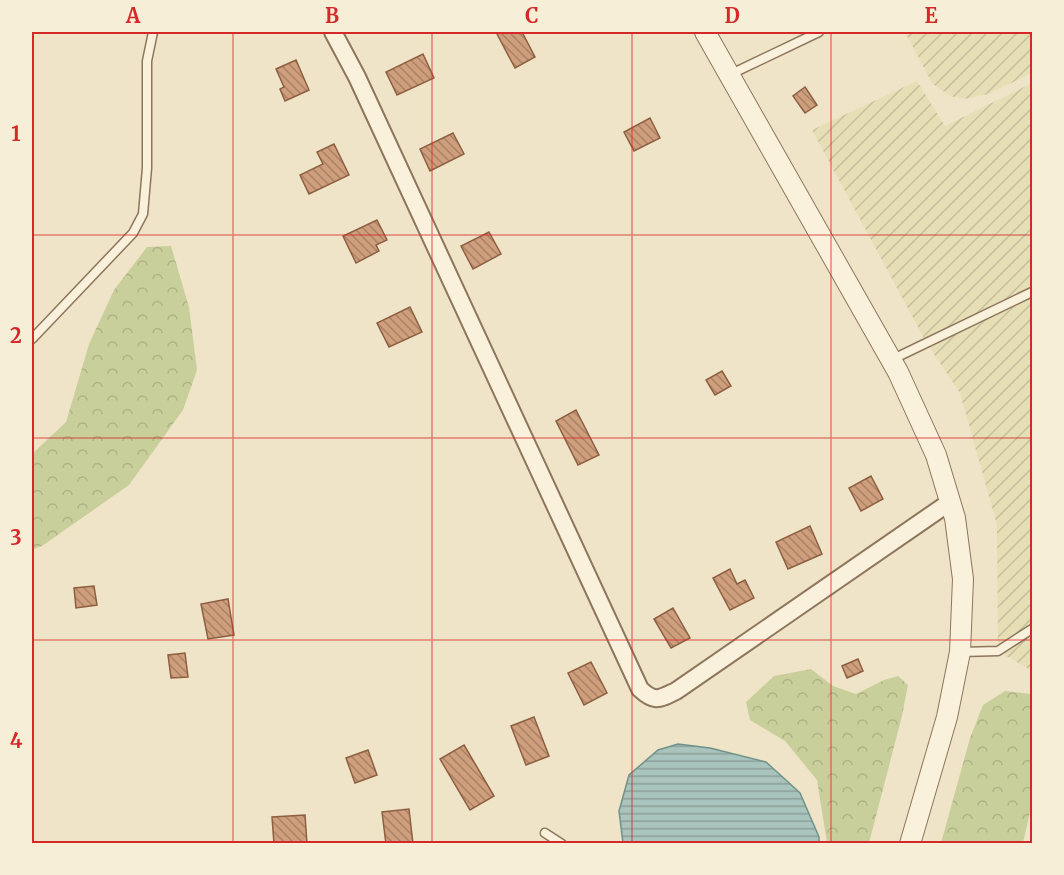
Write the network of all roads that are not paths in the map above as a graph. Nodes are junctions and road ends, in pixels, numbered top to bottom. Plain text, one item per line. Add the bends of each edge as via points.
1 (153, 32) edge
2 (333, 32) edge
3 (705, 32) edge
4 (819, 32) edge
5 (729, 75) junction
6 (1032, 292) edge
7 (32, 339) edge
8 (891, 360) junction
9 (950, 502) junction
10 (1032, 629) edge
11 (960, 652) junction
12 (545, 833) dead end
13 (562, 843) edge
14 (910, 843) edge

1 - 7 lane via 147,61 143,214 133,232
2 - 9 street via 640,690 649,698 659,699 676,691
3 - 5 street
4 - 5 lane
5 - 8 street
6 - 8 lane
8 - 9 street via 936,455
9 - 11 street via 963,579
10 - 11 lane via 998,651
11 - 14 street
12 - 13 lane

